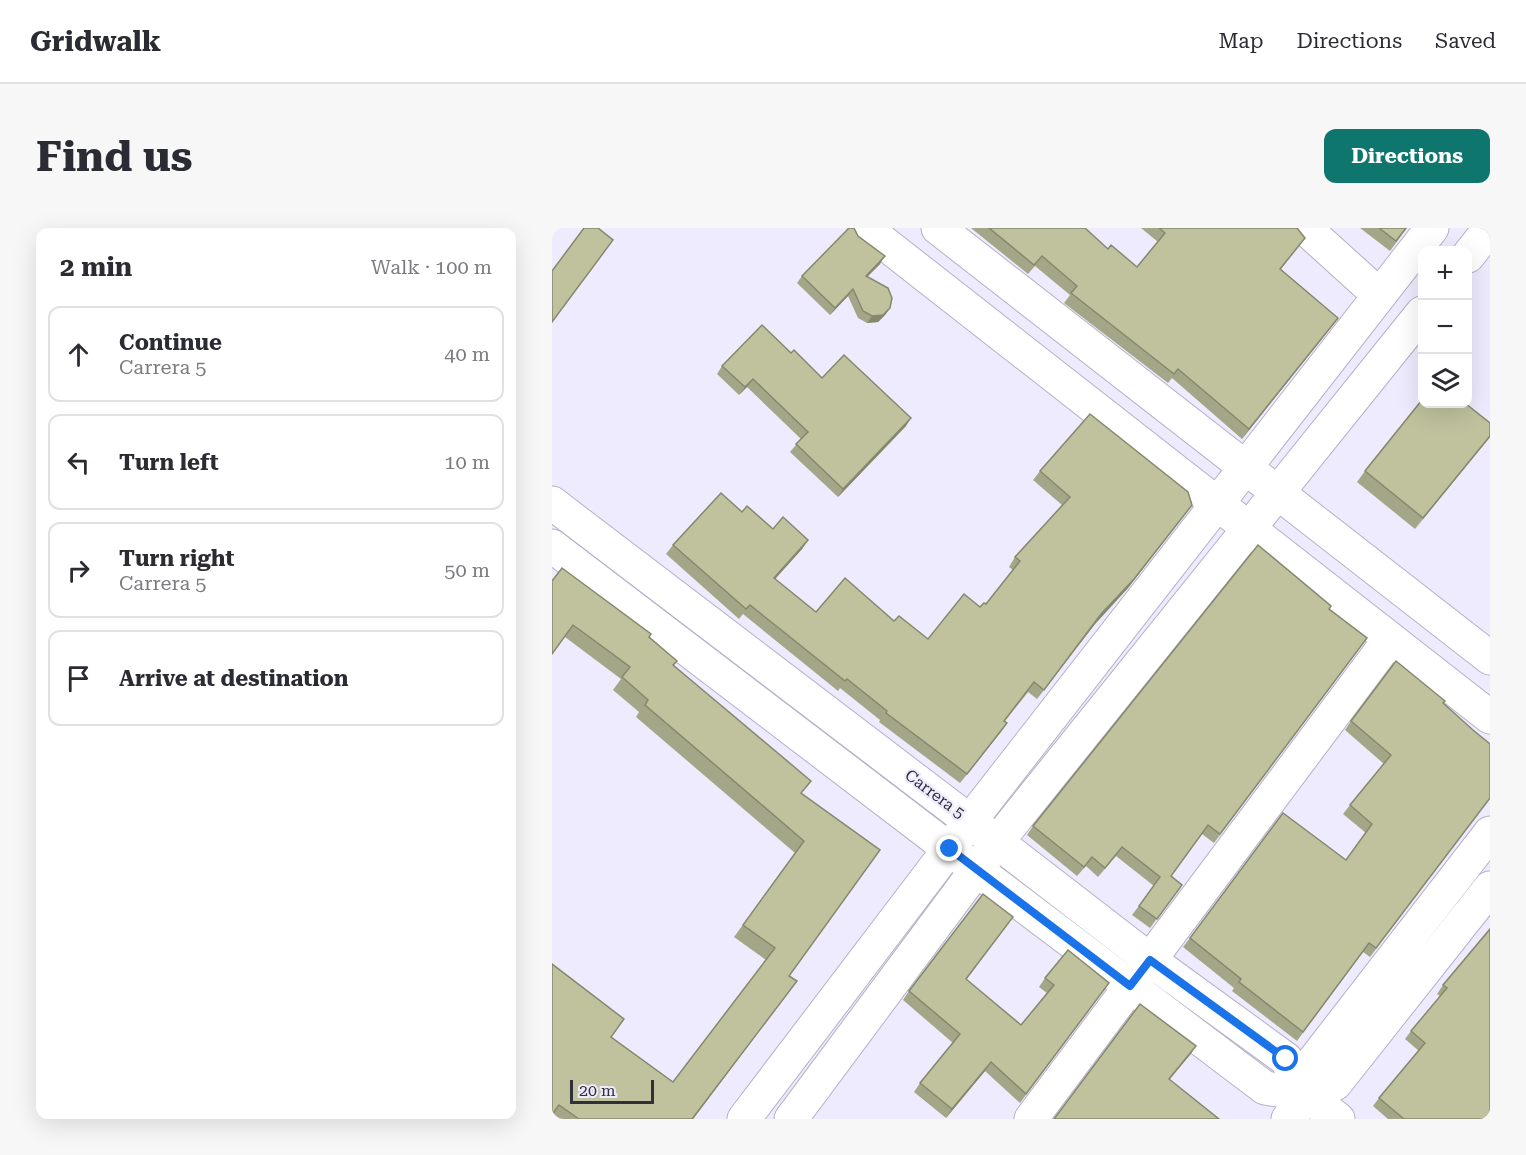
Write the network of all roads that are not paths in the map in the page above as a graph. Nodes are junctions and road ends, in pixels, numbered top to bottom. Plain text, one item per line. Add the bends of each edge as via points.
1 (866, 228) edge
2 (938, 228) edge
3 (1305, 228) edge
4 (1432, 228) edge
5 (1490, 228) edge
6 (1472, 250) edge
7 (1379, 295) junction
8 (1418, 318) edge
9 (1244, 468) junction
10 (1278, 494) junction
11 (1217, 503) junction
12 (556, 516) edge
13 (1249, 529) junction
14 (552, 546) edge
15 (1390, 639) junction
16 (1490, 658) edge
17 (1490, 717) edge
18 (970, 820) junction
19 (1490, 833) edge
20 (997, 842) junction
21 (950, 849) junction
22 (978, 870) junction
23 (1490, 888) edge
24 (1150, 960) junction
25 (1130, 986) junction
26 (1297, 1107) edge
27 (744, 1119) edge
28 (791, 1119) edge
29 (1031, 1119) edge
30 (1338, 1119) edge

1 - 11 street
2 - 9 street
3 - 7 street
4 - 7 street
5 - 6 street
7 - 9 street
8 - 10 street
9 - 10 street
9 - 11 street
10 - 13 street
10 - 16 street
11 - 13 street
11 - 18 street
12 - 18 street, Carrera 5
13 - 15 street
13 - 20 street
14 - 21 street, Carrera 5
15 - 17 street
15 - 24 street
18 - 20 street, Carrera 5
18 - 21 street
19 - 26 street via 1312,1063
20 - 22 street
20 - 24 street, Carrera 5
21 - 22 street, Carrera 5
21 - 27 street
22 - 25 street, Carrera 5
22 - 28 street
23 - 26 street via 1335,1084
24 - 25 street
24 - 26 street, Carrera 5 via 1286,1059
25 - 26 street, Carrera 5 via 1265,1088
25 - 29 street
26 - 30 street, Carrera 5

